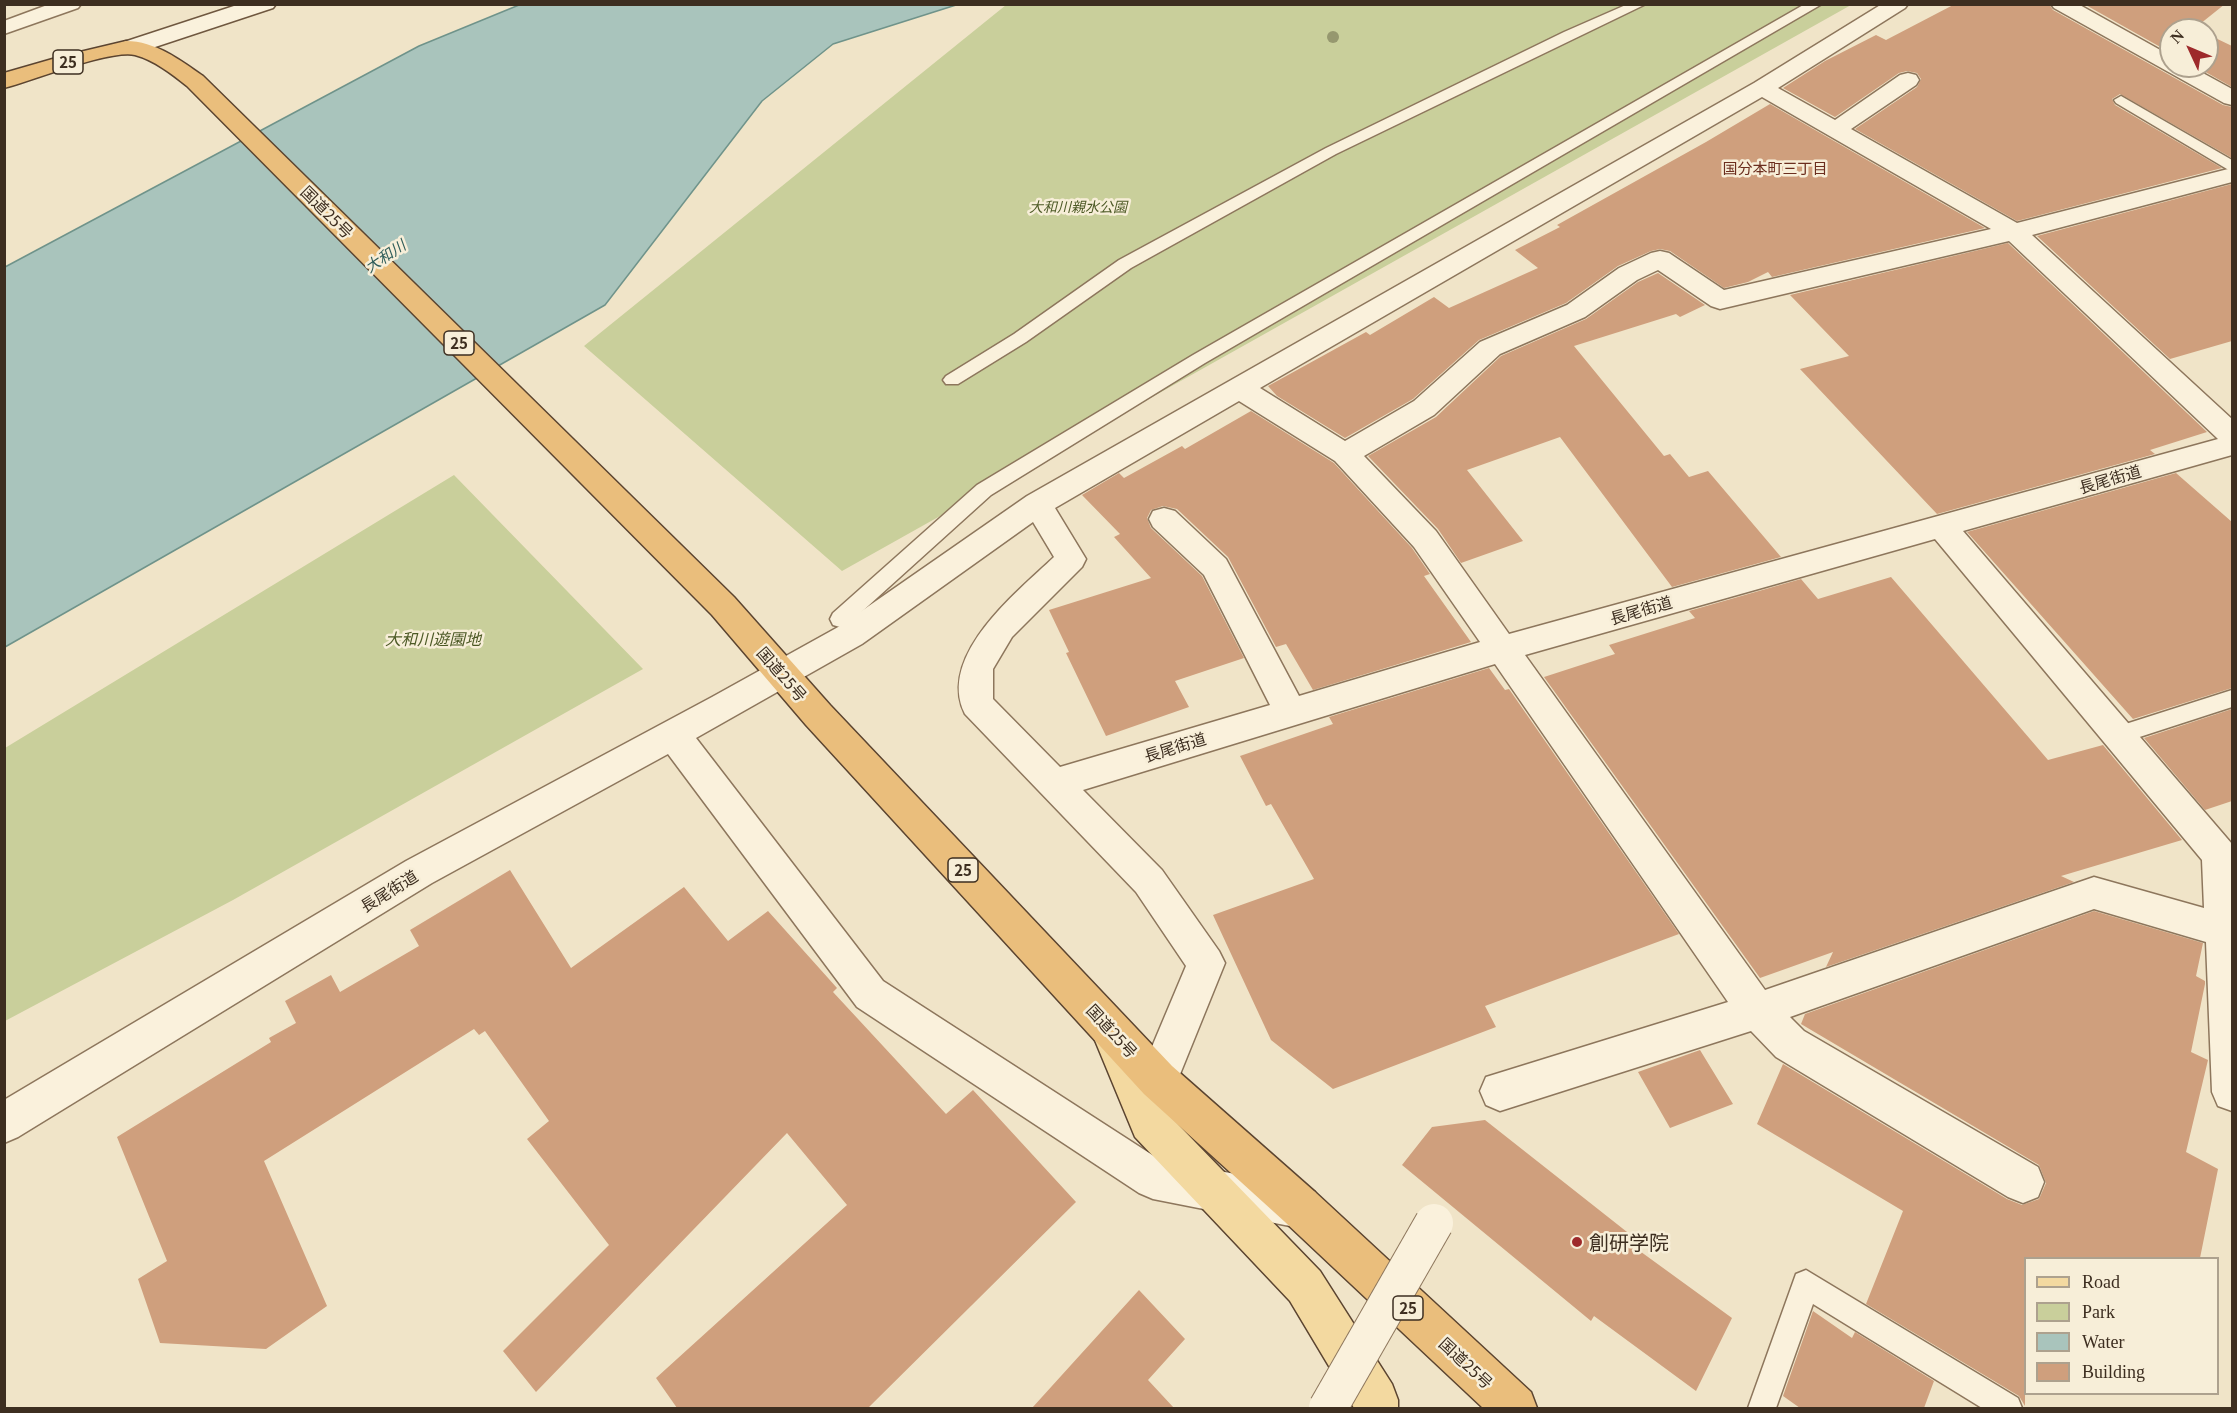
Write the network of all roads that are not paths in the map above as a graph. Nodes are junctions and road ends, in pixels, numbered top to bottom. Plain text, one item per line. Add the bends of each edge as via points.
1 (71, 4) edge
2 (266, 4) edge
3 (1640, 4) edge
4 (1816, 4) edge
5 (1898, 4) edge
6 (2061, 4) edge
7 (4, 28) edge
8 (132, 47) junction
9 (2159, 58) edge
10 (2196, 78) edge
11 (1908, 80) dead end
12 (4, 81) edge
13 (1762, 88) junction
14 (2232, 98) edge
15 (2121, 100) dead end
16 (1835, 130) junction
17 (2232, 166) edge
18 (2232, 175) edge
19 (2014, 232) junction
20 (952, 380) dead end
21 (1239, 388) junction
22 (2232, 435) edge
23 (2232, 445) edge
24 (1345, 454) junction
25 (1037, 504) junction
26 (1164, 519) dead end
27 (1941, 526) junction
28 (840, 619) dead end
29 (1501, 649) junction
30 (781, 673) junction
31 (2232, 699) edge
32 (1291, 712) junction
33 (673, 734) junction
34 (2118, 735) junction
35 (1053, 784) junction
36 (2228, 931) edge
37 (1757, 1011) junction
38 (1108, 1026) junction
39 (1158, 1080) junction
40 (1500, 1091) dead end
41 (2232, 1092) edge
42 (4, 1123) edge
43 (2023, 1182) dead end
44 (1214, 1191) junction
45 (1300, 1207) junction
46 (1434, 1223) dead end
47 (1328, 1408) edge
48 (1376, 1408) edge
49 (1515, 1408) edge
50 (1762, 1408) edge
51 (2008, 1408) edge

1 - 7 street
2 - 8 street
3 - 20 lane via 1331,151 1125,264
4 - 28 lane via 1199,359 984,490
5 - 13 street, 長尾街道
6 - 9 street
8 - 12 highway, 25
8 - 30 highway, 国道25号 / 25 via 171,63 195,81 723,606
10 - 14 street
11 - 16 street
13 - 16 street
13 - 21 street, 長尾街道
15 - 17 lane
16 - 19 street
18 - 19 street
19 - 22 street
19 - 24 street via 1719,300 1660,259 1629,274 1576,310 1490,348 1424,408
21 - 24 street
21 - 25 street, 長尾街道
23 - 27 street, 長尾街道
24 - 29 street via 1425,539
25 - 30 street, 長尾街道 via 850,635
25 - 35 street via 1071,559 1001,628 977,668 977,704
26 - 32 street via 1215,567
27 - 29 street, 長尾街道
27 - 34 street
29 - 32 street, 長尾街道
29 - 37 street
30 - 33 street, 長尾街道
30 - 38 highway, 国道25号 / 25
31 - 34 lane
32 - 35 street, 長尾街道
33 - 42 street, 長尾街道 via 419,872
33 - 44 street via 870,994 1153,1179
34 - 36 street via 2220,855
35 - 39 street via 1149,881 1206,963
36 - 37 street via 2094,893
36 - 41 street
37 - 40 street
37 - 43 street via 1790,1044
38 - 39 highway, 国道25号 / 25
38 - 44 main road via 1149,1123
39 - 45 highway, 国道25号 / 25
44 - 45 street
44 - 48 main road via 1305,1286 1376,1400
45 - 49 highway, 国道25号 / 25
46 - 47 street, bridge
50 - 51 lane via 1806,1284

